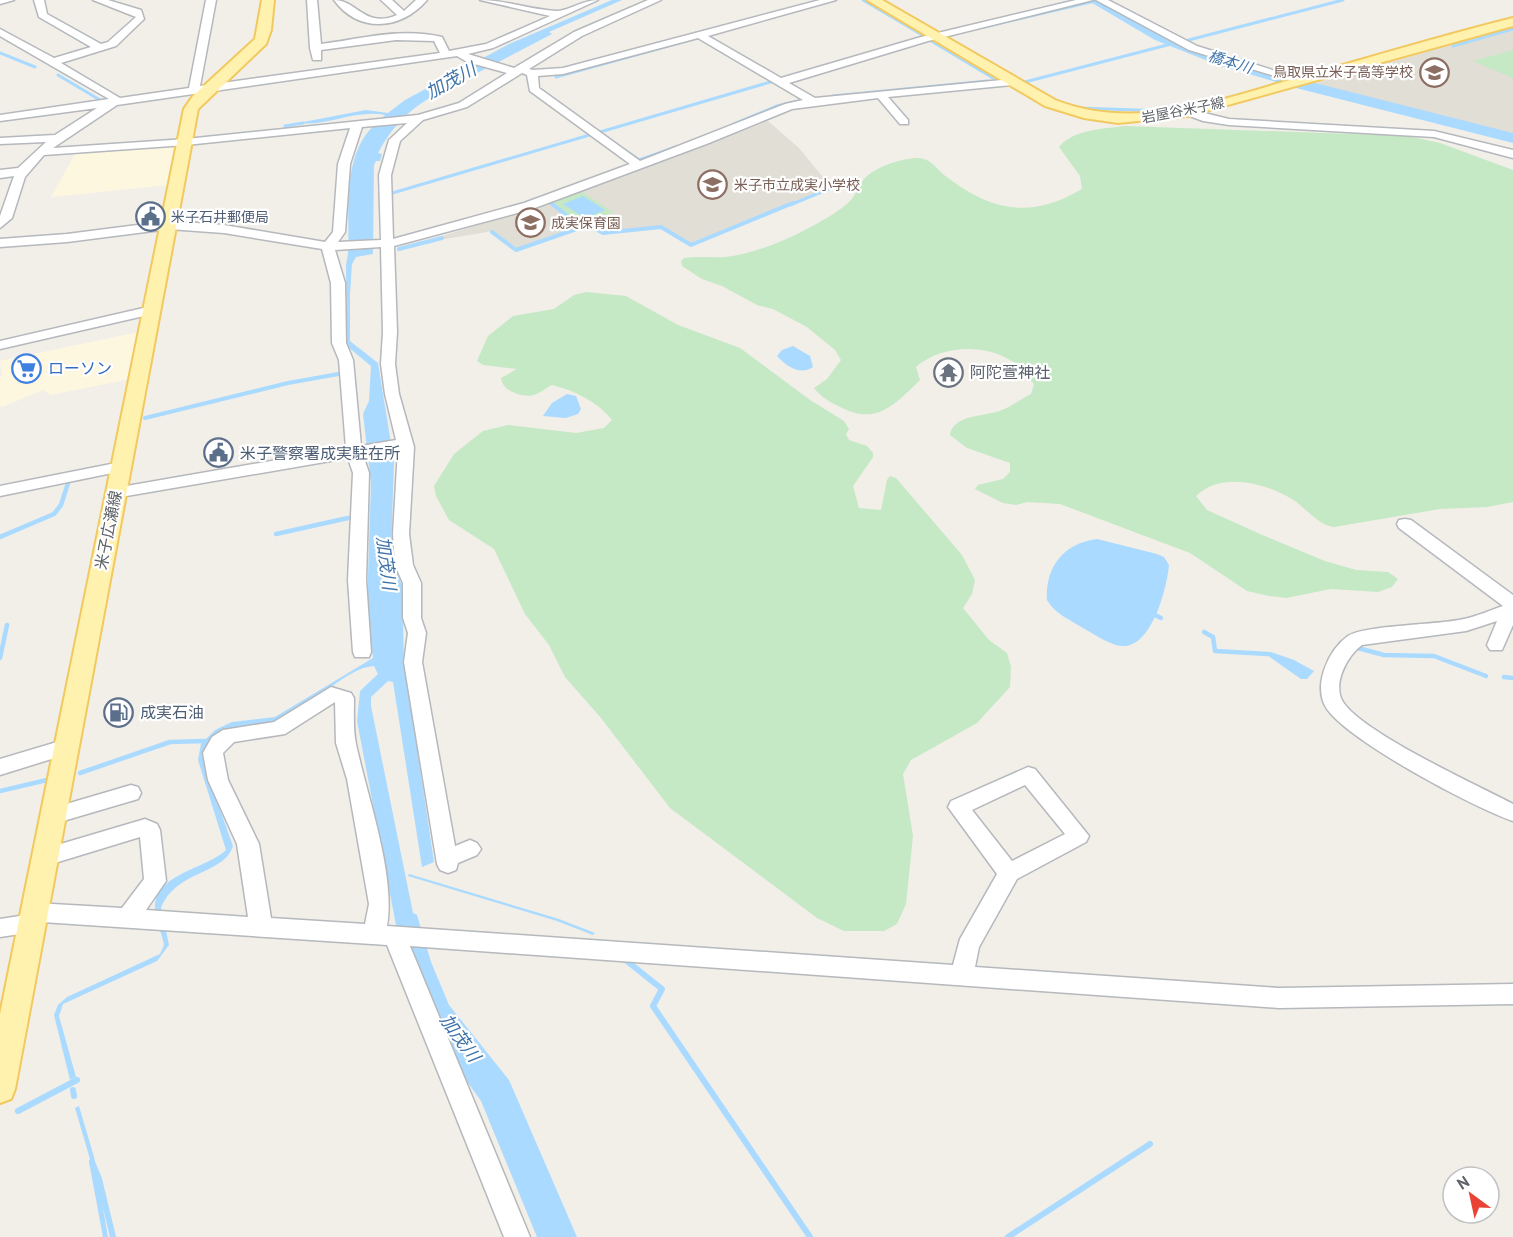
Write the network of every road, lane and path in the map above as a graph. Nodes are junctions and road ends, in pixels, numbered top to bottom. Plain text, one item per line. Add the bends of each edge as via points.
1 (9, 0) edge
2 (39, 0) edge
3 (98, 0) edge
4 (211, 0) edge
5 (268, 0) edge
6 (312, 0) edge
7 (339, 0) edge
8 (386, 0) edge
9 (422, 0) edge
10 (485, 0) edge
11 (530, 0) edge
12 (593, 0) edge
13 (831, 0) edge
14 (873, 0) edge
15 (1088, 0) edge
16 (1101, 0) edge
17 (0, 1) edge
18 (653, 5) edge
19 (519, 7) junction
20 (557, 14) junction
21 (403, 15) junction
22 (1513, 22) edge
23 (0, 32) edge
24 (700, 35) junction
25 (934, 36) junction
26 (100, 48) junction
27 (315, 48) junction
28 (459, 53) junction
29 (446, 55) junction
30 (53, 62) junction
31 (514, 70) junction
32 (321, 71) junction
33 (532, 73) junction
34 (780, 82) junction
35 (1012, 82) junction
36 (1298, 82) junction
37 (202, 88) junction
38 (880, 93) junction
39 (116, 100) junction
40 (812, 102) junction
41 (1188, 112) junction
42 (0, 118) edge
43 (419, 118) junction
44 (904, 122) dead end
45 (361, 126) junction
46 (0, 141) edge
47 (53, 142) junction
48 (186, 142) junction
49 (392, 145) junction
50 (40, 152) junction
51 (1513, 154) edge
52 (638, 164) junction
53 (23, 171) junction
54 (0, 174) edge
55 (0, 224) edge
56 (170, 225) junction
57 (0, 243) edge
58 (379, 244) junction
59 (328, 246) junction
60 (152, 310) junction
61 (0, 345) edge
62 (405, 442) junction
63 (357, 450) junction
64 (121, 467) junction
65 (0, 491) edge
66 (115, 493) junction
67 (1405, 524) dead end
68 (1512, 608) edge
69 (1496, 645) dead end
70 (362, 652) dead end
71 (67, 747) junction
72 (0, 767) edge
73 (131, 793) dead end
74 (1513, 813) edge
75 (53, 816) junction
76 (470, 849) dead end
77 (45, 857) junction
78 (1009, 873) junction
79 (33, 918) junction
80 (128, 918) junction
81 (261, 927) junction
82 (0, 928) edge
83 (385, 936) junction
84 (962, 975) junction
85 (1513, 994) edge
86 (0, 1089) edge
87 (517, 1237) edge

1 - 17 street
2 - 26 street via 42,15
3 - 26 street via 141,15 117,41
4 - 37 street
5 - 37 main road, 米子広瀬線 via 261,41
6 - 27 street
7 - 21 street via 366,19 389,21
8 - 21 street
9 - 21 street
10 - 19 street
11 - 19 street
12 - 20 street
13 - 24 street
14 - 25 main road, 岩屋谷米子線
15 - 25 street
16 - 36 street via 1192,48
18 - 31 street via 578,34
19 - 20 street
20 - 28 street via 489,45
22 - 36 main road, 岩屋谷米子線
23 - 30 street
24 - 33 street via 564,71
24 - 34 street
25 - 34 street
25 - 35 main road, 岩屋谷米子線
26 - 30 street
27 - 29 street via 428,36 438,39
27 - 32 street
28 - 29 street
28 - 31 street via 471,60
29 - 32 street
30 - 39 street
31 - 33 street
31 - 43 street via 491,90 463,105
32 - 37 street
33 - 49 street via 488,102
33 - 52 street via 534,89
34 - 40 street
35 - 38 street
35 - 41 main road, 岩屋谷米子線 via 1050,103 1082,114 1136,120
36 - 41 main road, 岩屋谷米子線
37 - 39 street
37 - 48 main road, 米子広瀬線 via 191,109
38 - 40 street
38 - 44 street
39 - 42 street
39 - 47 street
40 - 52 street via 769,112 705,141
41 - 51 street via 1229,122 1434,134
43 - 45 street
43 - 49 street
45 - 48 street
45 - 59 street via 344,164 339,232
46 - 47 street via 53,138
47 - 50 street
48 - 50 street
48 - 56 main road, 米子広瀬線
49 - 58 street via 385,175
50 - 53 street
52 - 58 street via 528,206 421,237
53 - 54 street
53 - 55 street via 10,214
56 - 57 street
56 - 59 street via 224,229
56 - 60 main road, 米子広瀬線
58 - 59 street
58 - 62 street via 390,332 388,364
59 - 63 street via 338,283 339,343 346,360
60 - 61 street
60 - 64 main road, 米子広瀬線
62 - 63 street
62 - 76 street via 401,534 417,633 413,662 447,861
63 - 66 street
63 - 70 street via 361,473 357,580
64 - 65 street
64 - 66 main road, 米子広瀬線
66 - 71 main road, 米子広瀬線
67 - 68 street
68 - 69 street
68 - 74 street via 1466,625 1356,639 1335,664 1331,680 1333,702 1350,721 1385,745
71 - 72 street
71 - 75 main road, 米子広瀬線
73 - 75 street
75 - 77 main road, 米子広瀬線
77 - 79 main road, 米子広瀬線
77 - 80 street via 146,827 150,830 155,880
78 - 78 street via 1079,836 1028,775 958,807
78 - 84 street via 968,946
79 - 80 street
79 - 82 street
79 - 86 main road, 米子広瀬線
80 - 81 street
81 - 83 street
81 - 83 street via 248,843 218,780 213,753 219,742 230,735 278,729 331,694 344,698 346,743 357,779
83 - 84 street
83 - 87 street
84 - 85 street via 1279,998

